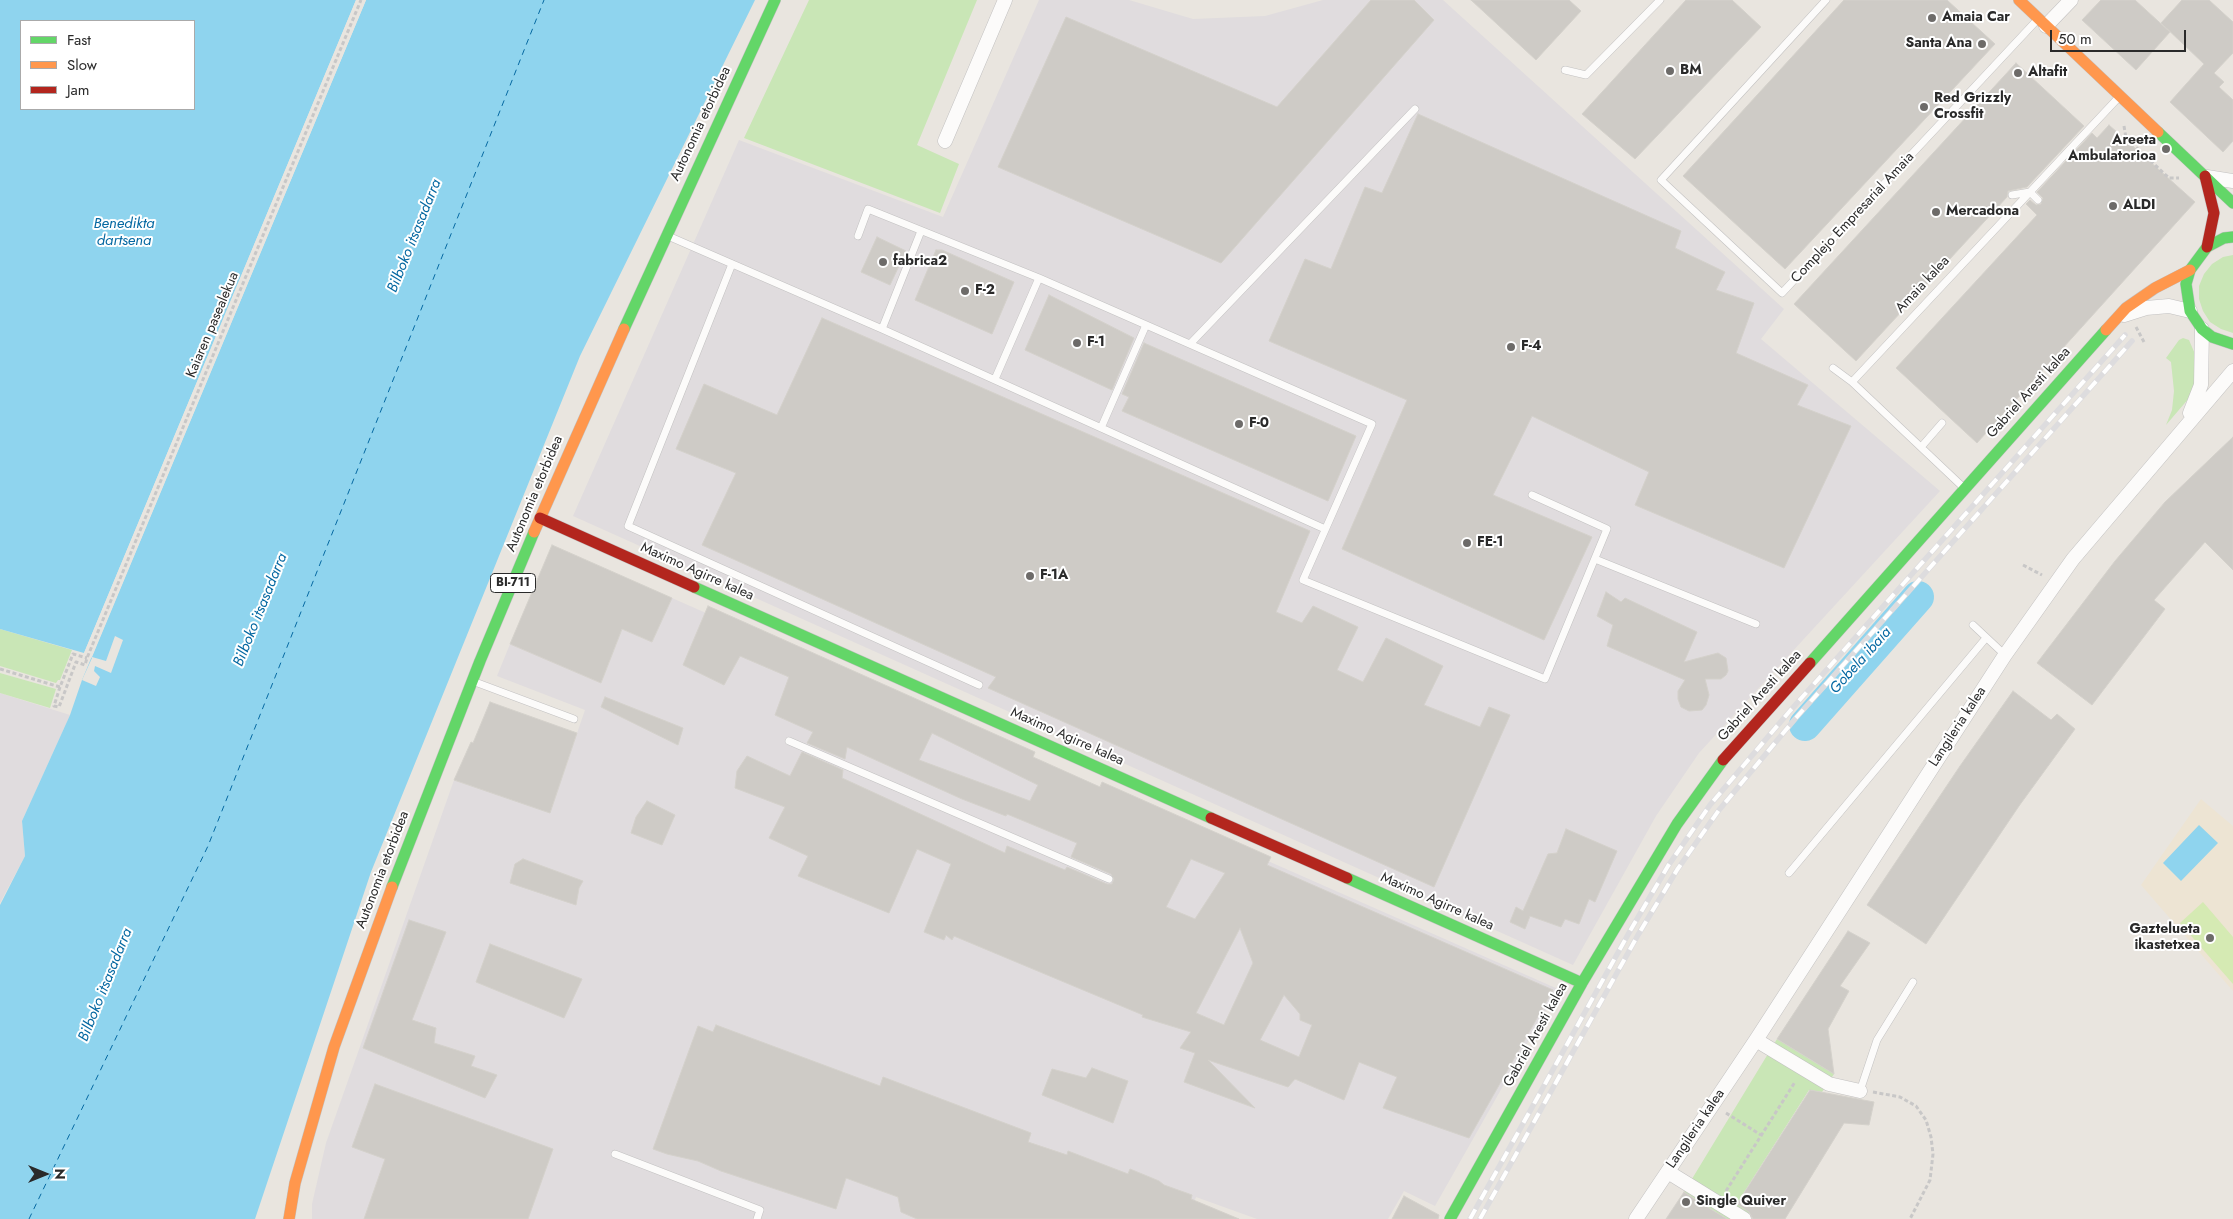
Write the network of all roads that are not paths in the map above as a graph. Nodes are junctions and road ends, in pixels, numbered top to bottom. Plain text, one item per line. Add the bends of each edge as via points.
1 (775, 0) edge
2 (1005, 0) edge
3 (1660, 0) edge
4 (1826, 0) edge
5 (2019, 0) edge
6 (2070, 0) edge
7 (2042, 22) junction
8 (1565, 70) dead end
9 (2120, 95) junction
10 (1415, 109) dead end
11 (945, 141) dead end
12 (2205, 176) junction
13 (2233, 181) edge
14 (2030, 192) junction
15 (2012, 195) dead end
16 (2038, 200) dead end
17 (2233, 203) edge
18 (922, 231) junction
19 (666, 235) junction
20 (858, 236) dead end
21 (2233, 237) edge
22 (2207, 247) junction
23 (732, 264) junction
24 (2190, 270) junction
25 (1039, 278) junction
26 (2190, 311) junction
27 (2113, 322) junction
28 (1146, 325) junction
29 (882, 329) junction
30 (2202, 329) junction
31 (1190, 344) junction
32 (2233, 344) edge
33 (1833, 368) dead end
34 (2233, 371) edge
35 (995, 380) junction
36 (1852, 382) junction
37 (1942, 422) dead end
38 (1101, 428) junction
39 (2182, 430) junction
40 (1922, 446) junction
41 (1964, 488) junction
42 (1532, 495) dead end
43 (540, 518) junction
44 (1325, 529) junction
45 (1595, 559) junction
46 (1756, 624) dead end
47 (1973, 625) dead end
48 (1986, 638) junction
49 (2005, 655) junction
50 (472, 681) junction
51 (979, 685) dead end
52 (574, 719) dead end
53 (789, 741) dead end
54 (1789, 873) dead end
55 (1109, 878) dead end
56 (1913, 982) dead end
57 (1582, 984) junction
58 (1756, 1040) junction
59 (1860, 1091) joint
60 (615, 1154) dead end
61 (1668, 1172) junction
62 (289, 1219) edge
63 (757, 1219) edge
64 (1450, 1219) edge
65 (1636, 1219) edge
66 (1744, 1219) edge

1 - 19 street, Autonomia etorbidea / BI-711
2 - 11 street
3 - 8 lane via 1586,75
4 - 7 lane, Complejo Empresarial Amaia via 1662,180 1782,293
5 - 7 street
6 - 7 street
7 - 9 street
9 - 12 street
9 - 14 lane, Amaia kalea
10 - 31 lane
12 - 13 street
12 - 17 street
12 - 22 street via 2214,214
14 - 15 lane
14 - 16 lane
14 - 36 lane, Amaia kalea
18 - 20 lane via 868,210
18 - 25 lane
18 - 29 lane
19 - 23 lane
19 - 43 street, Autonomia etorbidea / BI-711
21 - 22 street
22 - 24 street
23 - 29 lane
23 - 51 lane via 628,526
24 - 26 street via 2186,284
24 - 27 street, Gabriel Aresti kalea via 2155,288 2126,308
25 - 28 lane
25 - 35 lane
26 - 27 street via 2169,306 2146,308 2124,314
26 - 30 street
27 - 41 street, Gabriel Aresti kalea
28 - 31 lane
28 - 38 lane
29 - 35 lane
30 - 32 street via 2212,337
30 - 39 street, Langileria kalea via 2201,384
31 - 44 lane via 1372,424
33 - 36 lane
34 - 39 street, Langileria kalea
35 - 38 lane
36 - 40 lane
37 - 40 lane
38 - 44 lane
39 - 49 street, Langileria kalea via 2079,552
40 - 41 lane
41 - 57 street, Gabriel Aresti kalea via 1722,762 1677,824
42 - 45 lane via 1607,530
43 - 50 street, Autonomia etorbidea / BI-711
43 - 57 street, Maximo Agirre kalea
44 - 45 lane via 1303,580 1545,679
45 - 46 lane
47 - 48 lane
48 - 49 lane
48 - 54 lane
49 - 58 street, Langileria kalea
50 - 52 lane
50 - 62 street, Autonomia etorbidea / BI-711 via 402,858 334,1047 295,1183
53 - 55 lane
56 - 59 lane via 1877,1040
57 - 64 street, Gabriel Aresti kalea
58 - 59 street via 1829,1084
58 - 61 street, Langileria kalea
60 - 63 lane via 760,1210
61 - 65 street, Langileria kalea
61 - 66 street

